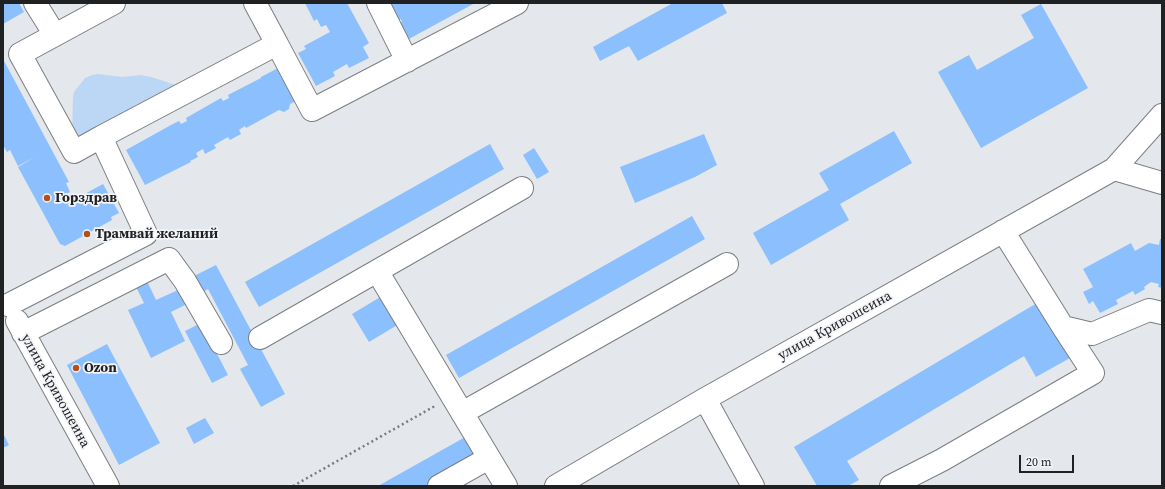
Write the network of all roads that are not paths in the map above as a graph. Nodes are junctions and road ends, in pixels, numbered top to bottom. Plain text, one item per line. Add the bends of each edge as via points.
1 (35, 3) edge
2 (114, 3) edge
3 (255, 3) edge
4 (378, 3) edge
5 (517, 3) edge
6 (55, 35) junction
7 (277, 44) junction
8 (407, 61) junction
9 (1162, 115) edge
10 (101, 137) junction
11 (1114, 169) junction
12 (1162, 183) edge
13 (522, 188) dead end
14 (1003, 231) junction
15 (727, 264) dead end
16 (377, 271) junction
17 (6, 300) edge
18 (1162, 313) edge
19 (1063, 328) junction
20 (23, 333) junction
21 (260, 338) dead end
22 (221, 343) dead end
23 (705, 399) junction
24 (457, 405) junction
25 (489, 458) junction
26 (108, 486) edge
27 (439, 486) edge
28 (506, 486) edge
29 (556, 486) edge
30 (753, 486) edge
31 (891, 486) edge

1 - 6 street
2 - 6 street
3 - 7 street
4 - 8 street
5 - 8 street
6 - 10 street via 20,54 74,152
7 - 8 street via 312,110
7 - 10 street
9 - 11 street, улица Кривошеина
10 - 17 street via 146,234
11 - 12 street
11 - 14 street, улица Кривошеина
13 - 16 street
14 - 19 street
14 - 23 street, улица Кривошеина
15 - 24 street
16 - 21 street
16 - 24 street
17 - 20 street, улица Кривошеина
18 - 19 street via 1149,310 1092,334
19 - 31 street via 1093,373 942,460
20 - 22 street via 169,259 185,281
20 - 26 street, улица Кривошеина
23 - 29 street, улица Кривошеина
23 - 30 street
24 - 25 street
25 - 27 street
25 - 28 street

